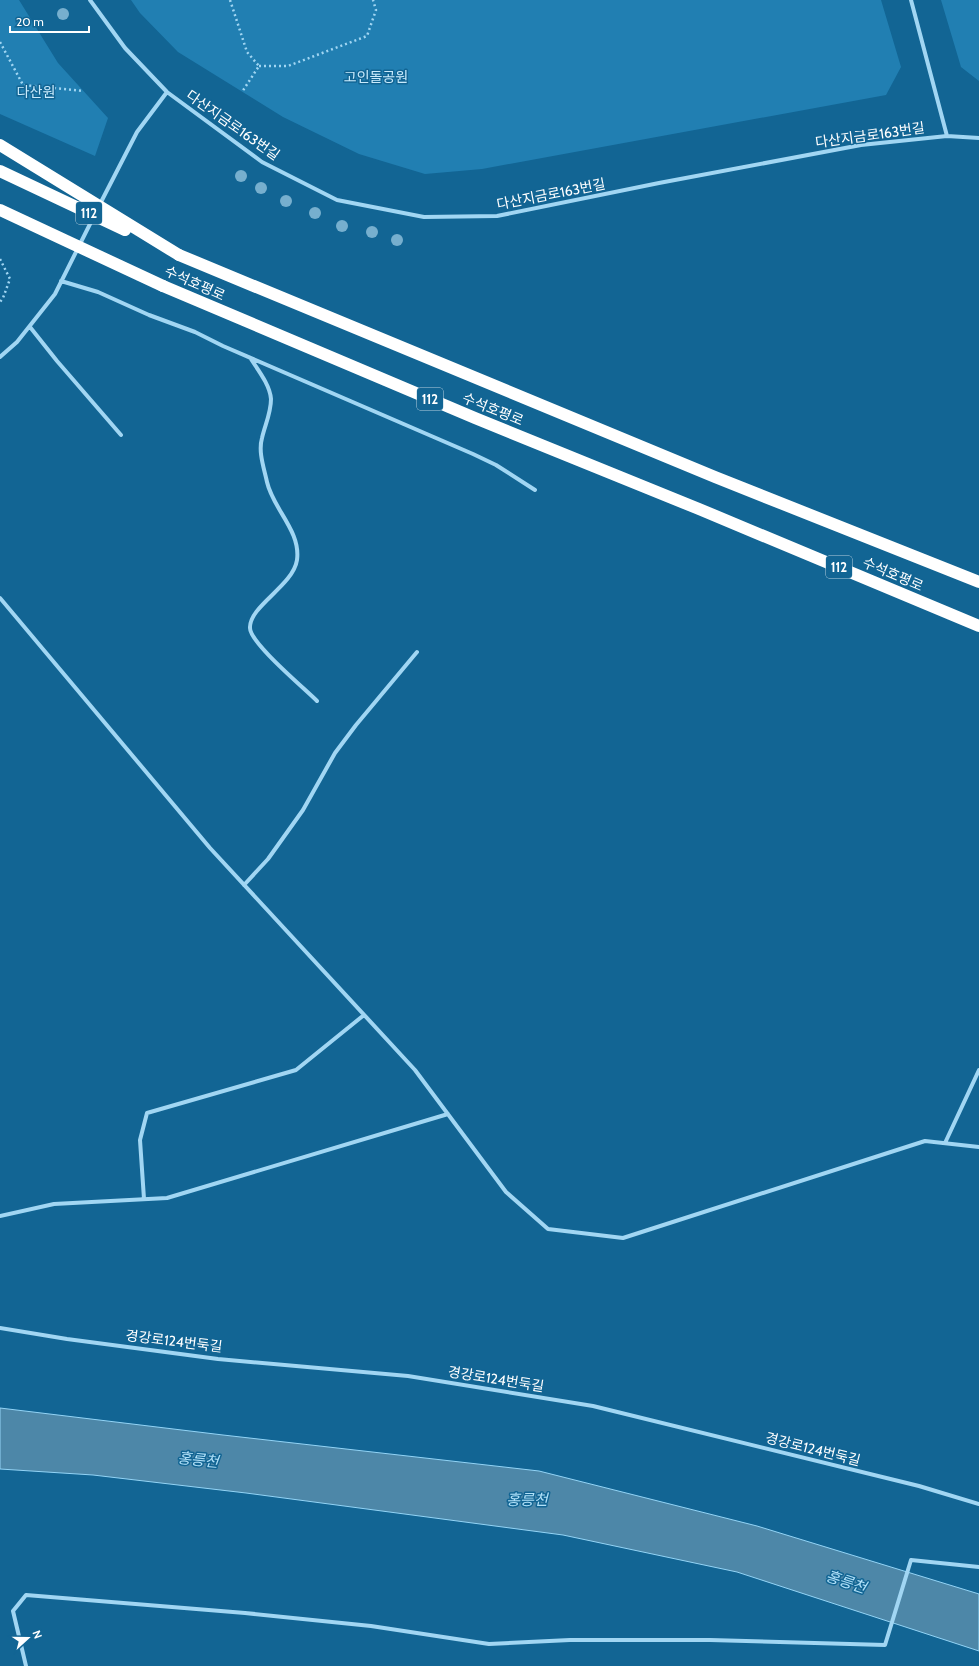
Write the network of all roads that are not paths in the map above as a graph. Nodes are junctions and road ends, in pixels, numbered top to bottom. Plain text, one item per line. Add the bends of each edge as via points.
1 (90, 0) edge
2 (911, 0) edge
3 (167, 92) junction
4 (947, 136) junction
5 (979, 138) edge
6 (0, 145) edge
7 (0, 170) edge
8 (0, 210) edge
9 (179, 255) junction
10 (61, 281) junction
11 (30, 327) junction
12 (0, 357) edge
13 (251, 358) junction
14 (121, 435) dead end
15 (535, 490) dead end
16 (979, 582) edge
17 (0, 598) edge
18 (979, 626) edge
19 (417, 652) dead end
20 (317, 701) dead end
21 (244, 885) junction
22 (364, 1015) junction
23 (979, 1070) edge
24 (448, 1114) junction
25 (945, 1143) junction
26 (979, 1146) edge
27 (144, 1199) junction
28 (0, 1216) edge
29 (0, 1328) edge
30 (979, 1504) edge
31 (979, 1567) edge
32 (26, 1666) edge

1 - 3 street, 다산지금로163번길 via 125,48
2 - 4 street, 다산지금로163번길
3 - 4 street, 다산지금로163번길 via 262,162 337,200 424,218 497,216 861,145
3 - 10 street via 137,132
4 - 5 street
6 - 9 highway, bridge
7 - 9 highway, 수석호평로 / 112, bridge
8 - 18 highway, 수석호평로 / 112, bridge via 163,286
9 - 16 highway, 수석호평로 / 112 via 715,477
10 - 11 street via 55,294
10 - 13 street via 98,292
11 - 12 street
11 - 14 street
13 - 15 street via 473,454 496,465
13 - 20 street via 271,399 260,451 274,502 294,535 297,552 296,565 289,579 263,604 251,622 250,629 262,648
17 - 21 street
19 - 21 street via 339,747 303,810 268,859
21 - 22 street
22 - 24 street via 415,1070
22 - 27 street via 296,1070 147,1114 140,1140
23 - 25 street
24 - 25 street via 506,1192 548,1229 623,1238 925,1140
24 - 27 street via 167,1198
25 - 26 street
27 - 28 street via 54,1204
29 - 30 street, 경강로124번둑길 via 218,1359 408,1376 594,1406 919,1486
31 - 32 street via 911,1560 885,1645 710,1640 570,1640 489,1644 371,1626 26,1595 13,1611

